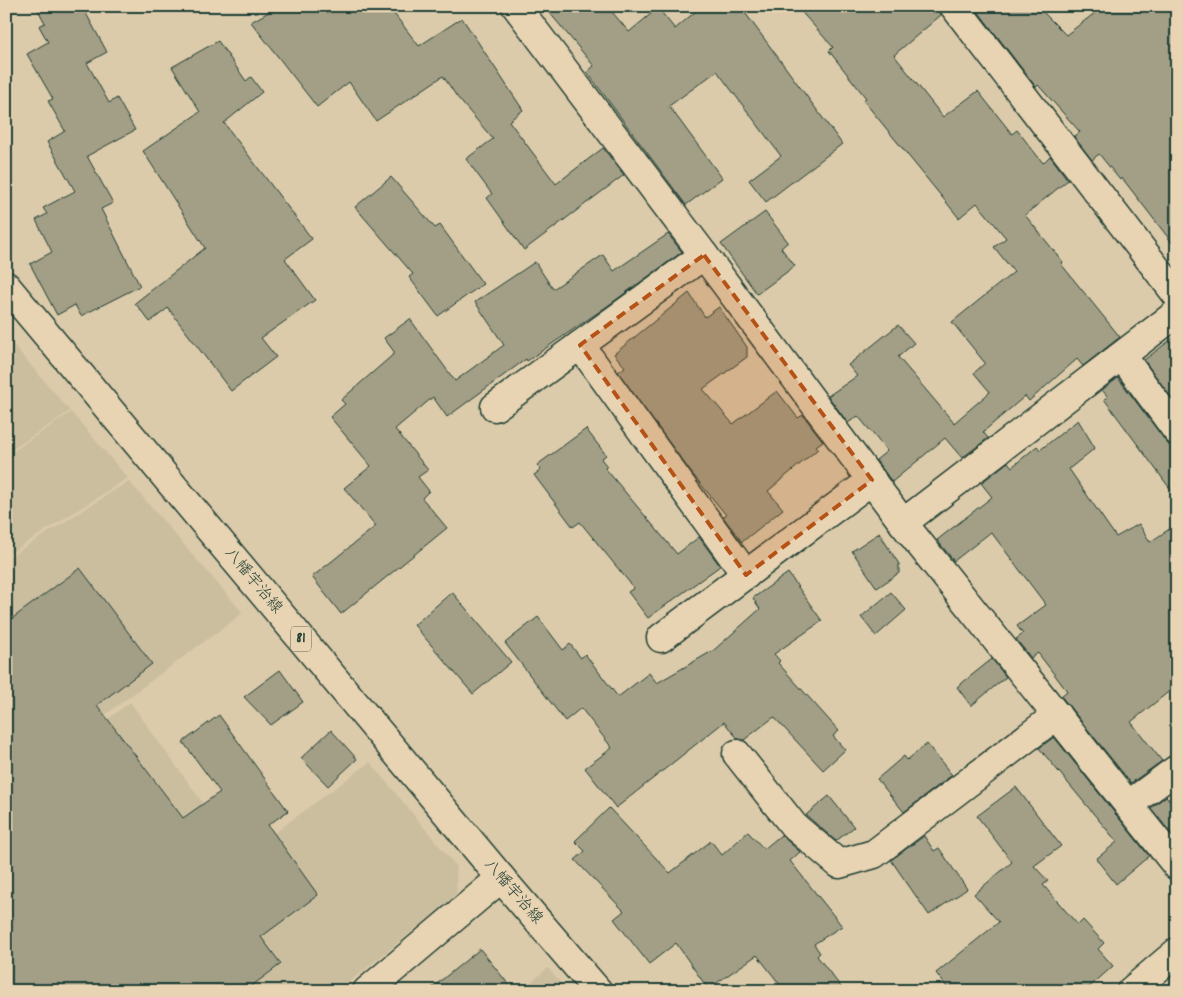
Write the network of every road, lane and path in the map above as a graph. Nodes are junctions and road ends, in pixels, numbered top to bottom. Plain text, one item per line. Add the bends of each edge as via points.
1 (516, 6) edge
2 (954, 6) edge
3 (704, 255) junction
4 (6, 286) edge
5 (1177, 295) edge
6 (1177, 313) edge
7 (580, 345) junction
8 (1122, 356) junction
9 (495, 407) dead end
10 (1177, 431) edge
11 (872, 480) junction
12 (904, 523) junction
13 (746, 575) junction
14 (661, 638) dead end
15 (1056, 715) junction
16 (737, 754) dead end
17 (1177, 768) edge
18 (1128, 805) junction
19 (1177, 866) edge
20 (501, 878) junction
21 (1177, 952) edge
22 (367, 991) edge
23 (598, 991) edge
24 (1131, 991) edge

1 - 3 street
2 - 5 street
3 - 7 street
3 - 11 street
4 - 20 street, 八幡宇治線 / 81
6 - 8 street
7 - 9 street
7 - 13 street
8 - 10 street
8 - 12 street
11 - 12 street
11 - 13 street
12 - 15 street
13 - 14 street
15 - 16 street via 874,854 839,864 794,826
15 - 18 street
17 - 18 street
18 - 19 street
20 - 22 street
20 - 23 street, 八幡宇治線 / 81
21 - 24 street

